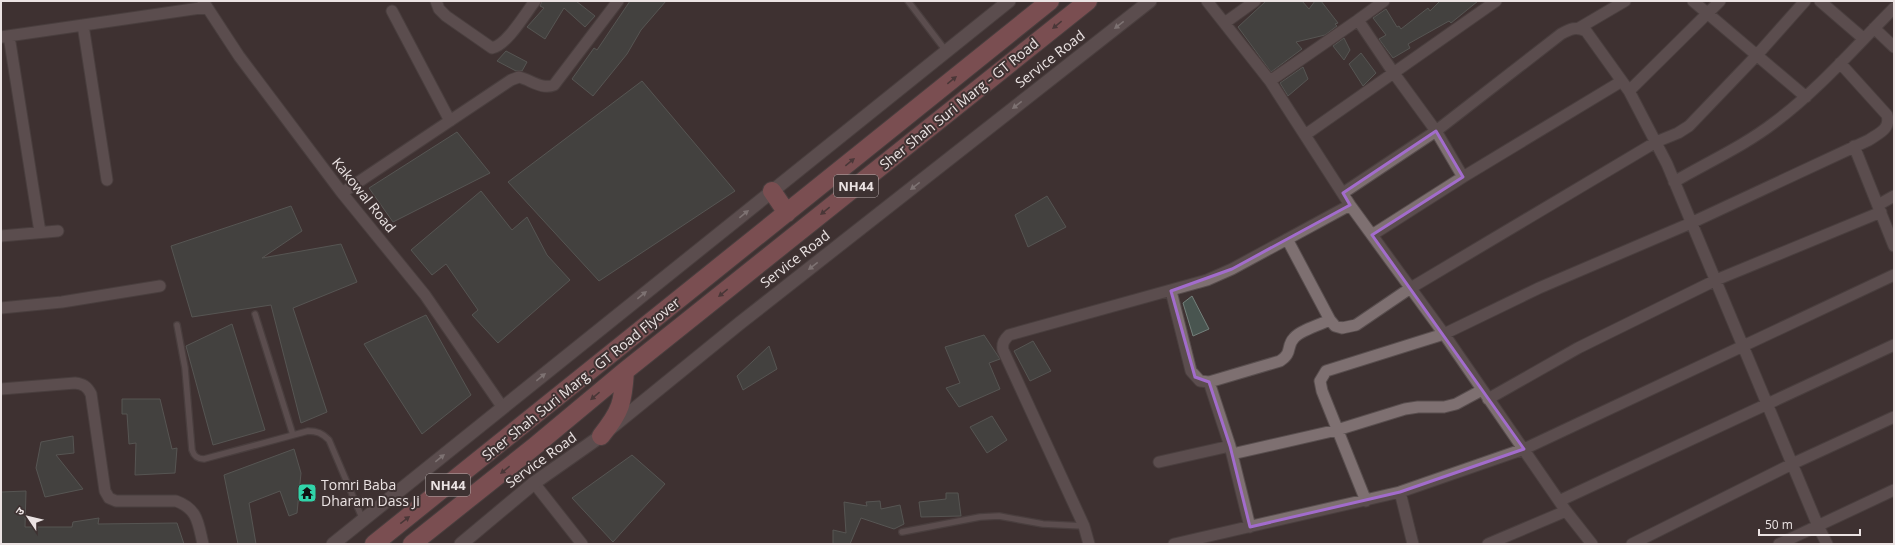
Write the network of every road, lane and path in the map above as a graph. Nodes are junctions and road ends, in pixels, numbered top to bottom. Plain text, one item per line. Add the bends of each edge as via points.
1 (436, 1) edge
2 (535, 1) edge
3 (618, 1) edge
4 (908, 1) edge
5 (1009, 1) edge
6 (1050, 1) edge
7 (1088, 1) edge
8 (1150, 1) edge
9 (1207, 1) edge
10 (1255, 1) edge
11 (1384, 1) edge
12 (1496, 1) edge
13 (1625, 1) edge
14 (1694, 1) edge
15 (1720, 1) edge
16 (1804, 1) edge
17 (1820, 1) edge
18 (205, 4) edge
19 (1613, 4) edge
20 (1894, 8) edge
21 (392, 12) dead end
22 (1707, 13) junction
23 (1358, 20) junction
24 (1226, 22) junction
25 (83, 25) junction
26 (1579, 28) junction
27 (1874, 28) junction
28 (5, 36) edge
29 (1864, 39) junction
30 (1894, 47) edge
31 (946, 52) junction
32 (1757, 55) junction
33 (1840, 63) junction
34 (1392, 72) junction
35 (1270, 81) junction
36 (1622, 81) junction
37 (1629, 91) junction
38 (1806, 97) junction
39 (450, 121) junction
40 (1436, 131) junction
41 (1305, 135) junction
42 (1656, 142) junction
43 (1854, 146) junction
44 (1463, 177) junction
45 (107, 180) dead end
46 (1674, 182) junction
47 (772, 191) junction
48 (342, 193) junction
49 (1343, 194) junction
50 (1894, 196) edge
51 (1350, 205) junction
52 (1879, 208) junction
53 (787, 213) junction
54 (1691, 223) junction
55 (58, 231) dead end
56 (40, 232) junction
57 (1372, 235) junction
58 (1, 236) edge
59 (1287, 239) junction
60 (1894, 246) edge
61 (1894, 275) edge
62 (1716, 280) junction
63 (160, 286) dead end
64 (1410, 289) junction
65 (1171, 291) junction
66 (1, 308) edge
67 (255, 314) dead end
68 (1330, 320) junction
69 (177, 324) dead end
70 (1444, 334) junction
71 (1894, 345) edge
72 (1743, 346) junction
73 (625, 372) junction
74 (1209, 382) junction
75 (1, 389) edge
76 (1485, 395) junction
77 (1767, 404) junction
78 (503, 408) junction
79 (1894, 417) edge
80 (1338, 430) junction
81 (293, 435) junction
82 (601, 436) junction
83 (1524, 449) junction
84 (1231, 450) junction
85 (1159, 462) dead end
86 (1792, 464) junction
87 (534, 483) junction
88 (1894, 490) edge
89 (1400, 492) junction
90 (1366, 501) junction
91 (1559, 501) junction
92 (1566, 511) junction
93 (364, 520) junction
94 (1084, 526) junction
95 (1250, 526) junction
96 (1818, 526) junction
97 (902, 532) dead end
98 (1512, 540) edge
99 (204, 544) edge
100 (333, 544) edge
101 (374, 544) edge
102 (412, 544) edge
103 (461, 544) edge
104 (582, 544) edge
105 (1089, 544) edge
106 (1174, 544) edge
107 (1413, 544) edge
108 (1488, 544) edge
109 (1592, 544) edge
110 (1632, 544) edge
111 (1779, 544) edge
112 (1827, 544) edge

1 - 2 street via 446,16 492,48 505,40
3 - 39 street via 554,85 541,86 518,78 511,80
4 - 31 lane
5 - 31 street
53 -> 6 highway, Sher Shah Suri Marg - GT Road / NH44
7 -> 73 highway, Sher Shah Suri Marg - GT Road / NH44
8 -> 82 street, Service Road via 740,322
9 - 24 street
10 - 24 street
11 - 23 street
12 - 34 street
13 - 19 street
14 - 22 street
15 - 22 street
16 - 32 street
17 - 29 street
18 - 25 street
18 - 48 street, Kakowal Road via 238,56
19 - 26 street
20 - 27 street
21 - 39 street
22 - 32 street
22 - 37 street
23 - 34 street
23 - 35 street
24 - 35 street
25 - 28 street
25 - 45 street
26 - 36 street via 1590,35
26 - 40 street via 1571,28 1561,34
27 - 29 street
27 - 30 street
28 - 56 street
29 - 33 street
31 - 47 street
32 - 38 street
32 - 42 street via 1689,126
33 - 38 street
33 - 43 street via 1889,119 1885,129
34 - 40 street
34 - 41 street
35 - 41 street
36 - 37 street
36 - 44 street
37 - 42 street
38 - 46 street via 1751,139
39 - 48 street
40 - 44 street
40 - 49 street
41 - 49 street
42 - 46 street
42 - 64 street
43 - 52 street
43 - 54 street
44 - 57 street
46 - 54 street
47 - 53 highway
78 -> 47 street
48 - 78 street, Kakowal Road via 425,295
49 - 51 street
50 - 52 street
51 - 57 street
51 - 59 street
52 - 60 street
52 - 62 street
101 -> 53 highway, Sher Shah Suri Marg - GT Road Flyover / NH44
54 - 62 street
54 - 70 street via 1538,288
55 - 56 street
56 - 58 street
57 - 64 street
59 - 65 street via 1225,272
59 - 68 street
61 - 72 street
62 - 72 street
62 - 76 street
63 - 66 street via 62,302
64 - 68 street via 1356,325 1342,328 1335,326
64 - 70 street
65 - 74 street via 1191,372 1200,381
65 - 94 street via 1009,335 1002,344
67 - 81 lane
68 - 74 street via 1296,335 1291,342 1289,353 1280,361
69 - 81 lane via 185,368 194,456 204,459
70 - 76 street
70 - 80 street via 1326,371 1320,386
71 - 77 street
72 - 77 street
72 - 83 street
73 - 82 highway via 619,411
73 -> 102 highway, Sher Shah Suri Marg - GT Road Flyover / NH44
74 - 84 street
75 - 99 street via 75,383 88,388 105,491 109,498 116,501 176,501 185,504 197,519
76 - 80 street via 1444,407 1405,409
76 - 83 street
77 - 86 street
77 - 91 street
93 -> 78 street
79 - 86 street
80 - 84 street
80 - 90 street
81 - 93 lane via 316,431 324,435
82 - 87 street, Service Road
83 - 89 street
83 - 91 street
84 - 85 street
84 - 95 street
86 - 96 street
86 - 110 street
87 - 103 street, Service Road
87 - 104 street
88 - 96 street
89 - 90 street
89 - 107 street
90 - 95 street
91 - 92 street
92 - 98 street
92 - 109 street
93 - 100 street
94 - 97 lane via 980,516
94 - 105 street
95 - 106 street
96 - 111 street
96 - 112 street
98 - 108 street

